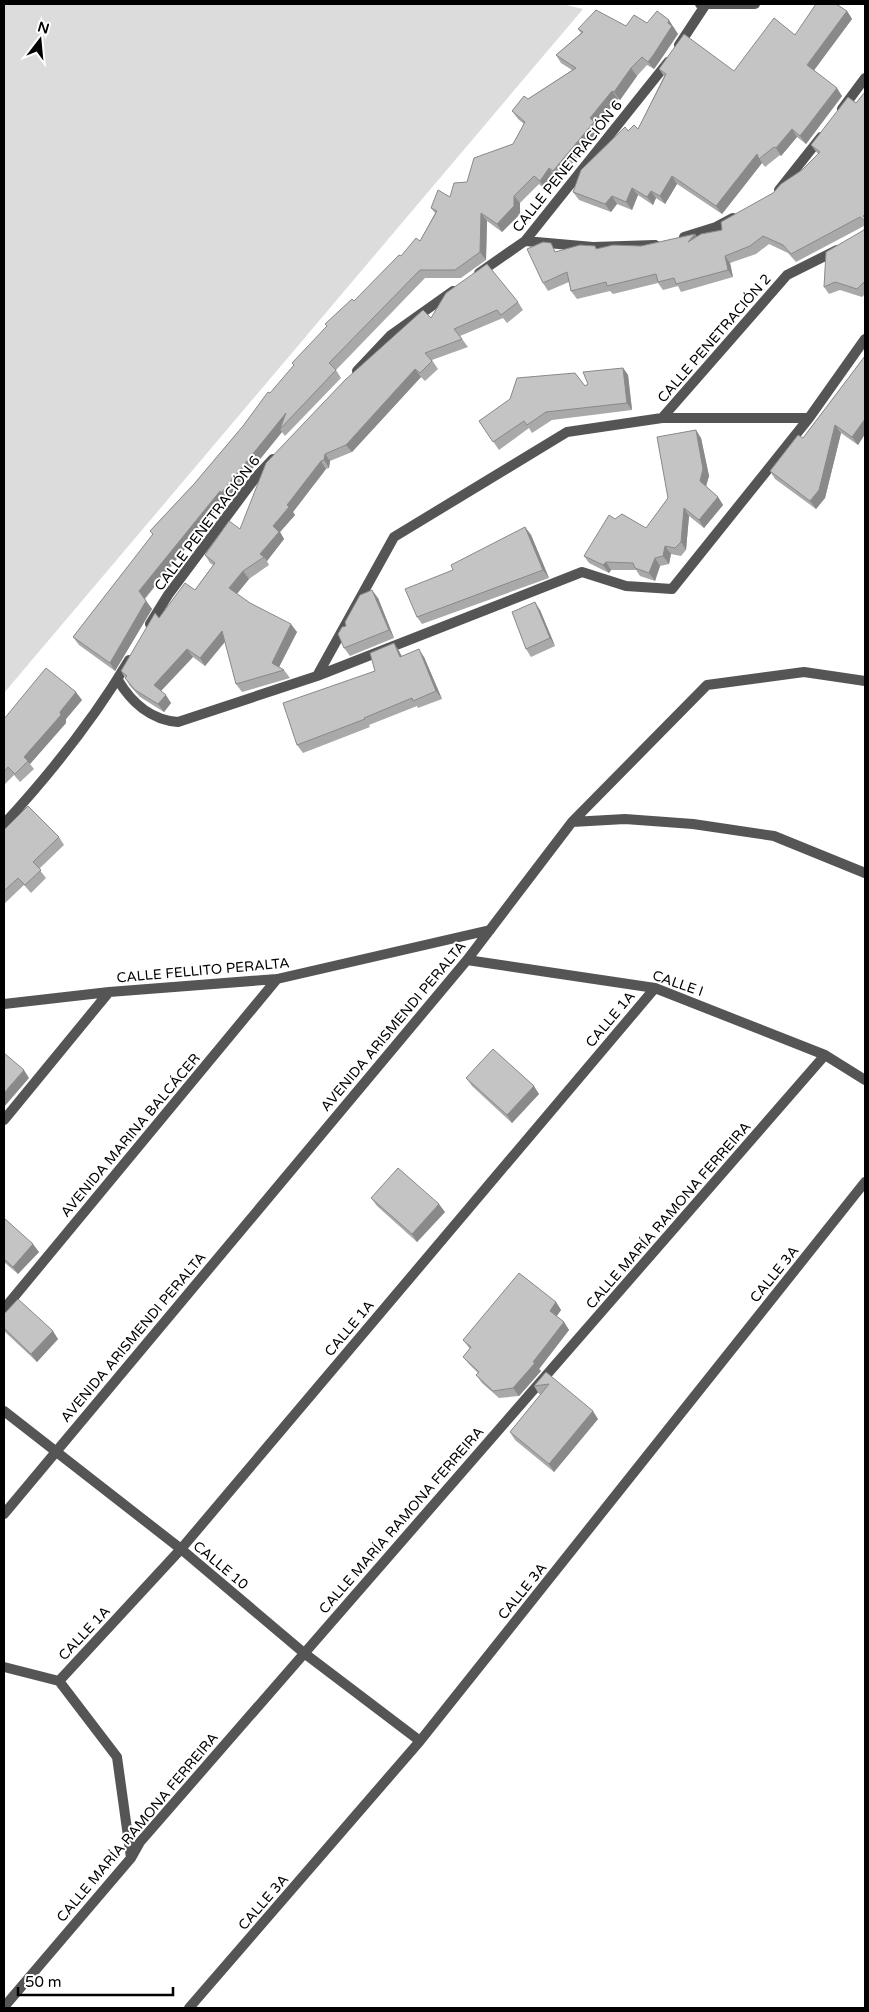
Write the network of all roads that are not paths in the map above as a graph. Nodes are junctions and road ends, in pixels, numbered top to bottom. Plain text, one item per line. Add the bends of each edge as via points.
1 (700, 4) edge
2 (706, 4) edge
3 (755, 4) edge
4 (865, 78) edge
5 (837, 117) edge
6 (825, 131) edge
7 (775, 195) edge
8 (741, 214) edge
9 (526, 241) junction
10 (849, 242) edge
11 (865, 339) edge
12 (350, 378) edge
13 (662, 418) junction
14 (810, 418) junction
15 (283, 448) edge
16 (143, 637) edge
17 (133, 654) edge
18 (317, 676) junction
19 (118, 680) junction
20 (865, 681) edge
21 (572, 822) junction
22 (4, 824) edge
23 (865, 873) edge
24 (490, 930) junction
25 (467, 960) junction
26 (278, 979) junction
27 (655, 988) junction
28 (108, 992) junction
29 (4, 1004) edge
30 (825, 1055) junction
31 (865, 1080) edge
32 (4, 1120) edge
33 (865, 1182) edge
34 (4, 1309) edge
35 (4, 1411) edge
36 (55, 1452) junction
37 (4, 1514) edge
38 (181, 1549) junction
39 (304, 1652) junction
40 (4, 1667) edge
41 (59, 1681) junction
42 (420, 1741) junction
43 (131, 1858) junction
44 (8, 1997) edge
45 (4, 2007) edge
46 (189, 2008) edge

1 - 2 street
2 - 3 street
2 - 9 street, CALLE PENETRACIÓN 6 via 665,66
4 - 5 street
6 - 7 street
8 - 9 street via 716,227 656,245 593,247
9 - 12 street, CALLE PENETRACIÓN 6 via 391,335
10 - 13 street, CALLE PENETRACIÓN 2 via 787,275
11 - 14 street
13 - 14 street
13 - 18 street via 567,432 394,537
14 - 18 street via 672,589 626,586 582,572
15 - 16 street, CALLE PENETRACIÓN 6 via 256,476 168,595
17 - 19 street
18 - 19 street via 178,722 164,721 144,709 130,698
19 - 22 street via 45,780
20 - 21 street, AVENIDA ARISMENDI PERALTA via 804,672 707,686
21 - 23 street via 625,819 693,824 774,836
21 - 24 street, AVENIDA ARISMENDI PERALTA
24 - 25 street, AVENIDA ARISMENDI PERALTA
24 - 26 street, CALLE FELLITO PERALTA
25 - 27 street, CALLE I
25 - 36 street, AVENIDA ARISMENDI PERALTA
26 - 28 street, CALLE FELLITO PERALTA
26 - 34 street, AVENIDA MARINA BALCÁCER
27 - 30 street, CALLE I
27 - 38 street, CALLE 1A
28 - 29 street, CALLE FELLITO PERALTA
28 - 32 street
30 - 31 street, CALLE I
30 - 39 street, CALLE MARÍA RAMONA FERREIRA
33 - 42 street, CALLE 3A
35 - 36 street, CALLE 10
36 - 37 street, AVENIDA ARISMENDI PERALTA
36 - 38 street, CALLE 10
38 - 39 street, CALLE 10
38 - 41 street, CALLE 1A
39 - 42 street, CALLE 10
39 - 43 street, CALLE MARÍA RAMONA FERREIRA via 140,1842
40 - 41 street
41 - 43 street via 117,1757
42 - 46 street, CALLE 3A
43 - 44 street, CALLE MARÍA RAMONA FERREIRA
44 - 45 street, CALLE MARÍA RAMONA FERREIRA

